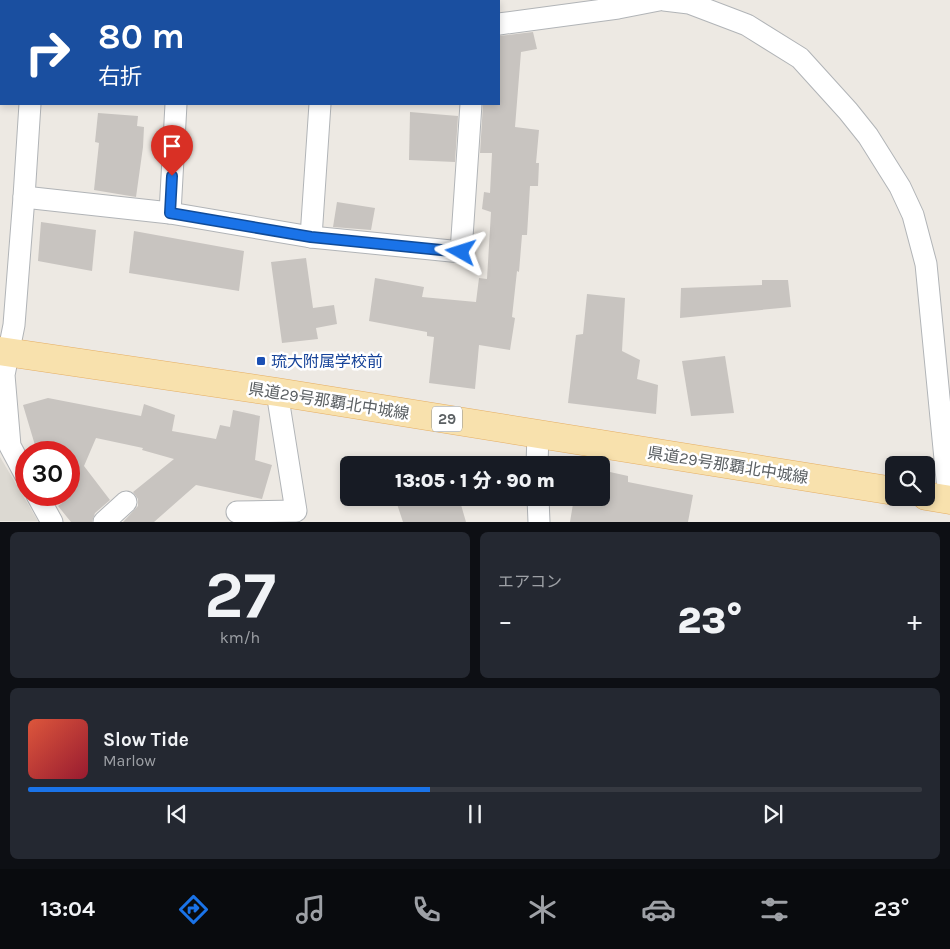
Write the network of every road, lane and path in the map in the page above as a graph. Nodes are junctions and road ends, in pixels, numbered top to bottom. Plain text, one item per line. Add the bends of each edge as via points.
1 (659, 0) edge
2 (664, 0) edge
3 (690, 2) edge
4 (627, 3) edge
5 (500, 24) edge
6 (30, 105) edge
7 (176, 105) edge
8 (320, 105) edge
9 (471, 105) edge
10 (24, 197) junction
11 (170, 213) junction
12 (311, 237) junction
13 (5, 352) edge
14 (277, 392) junction
15 (538, 434) junction
16 (15, 455) edge
17 (537, 456) edge
18 (885, 490) edge
19 (942, 499) edge
20 (126, 502) dead end
21 (43, 506) edge
22 (538, 506) edge
23 (236, 512) dead end
24 (52, 522) edge
25 (104, 522) edge
26 (539, 522) edge

1 - 4 street
2 - 3 street
3 - 19 street via 747,25 800,58 848,110 900,187 913,215 926,264
4 - 5 street
6 - 10 street
7 - 11 street
8 - 12 street
9 - 12 street via 461,252
10 - 11 street
10 - 13 street via 14,325
11 - 12 street
13 - 14 main road, 県道29号那覇北中城線 / 29
13 - 16 street via 10,446
14 - 15 main road, 県道29号那覇北中城線 / 29
14 - 23 street via 296,511
15 - 17 street
15 - 18 main road, 県道29号那覇北中城線 / 29
20 - 25 street
21 - 24 street
22 - 26 street

